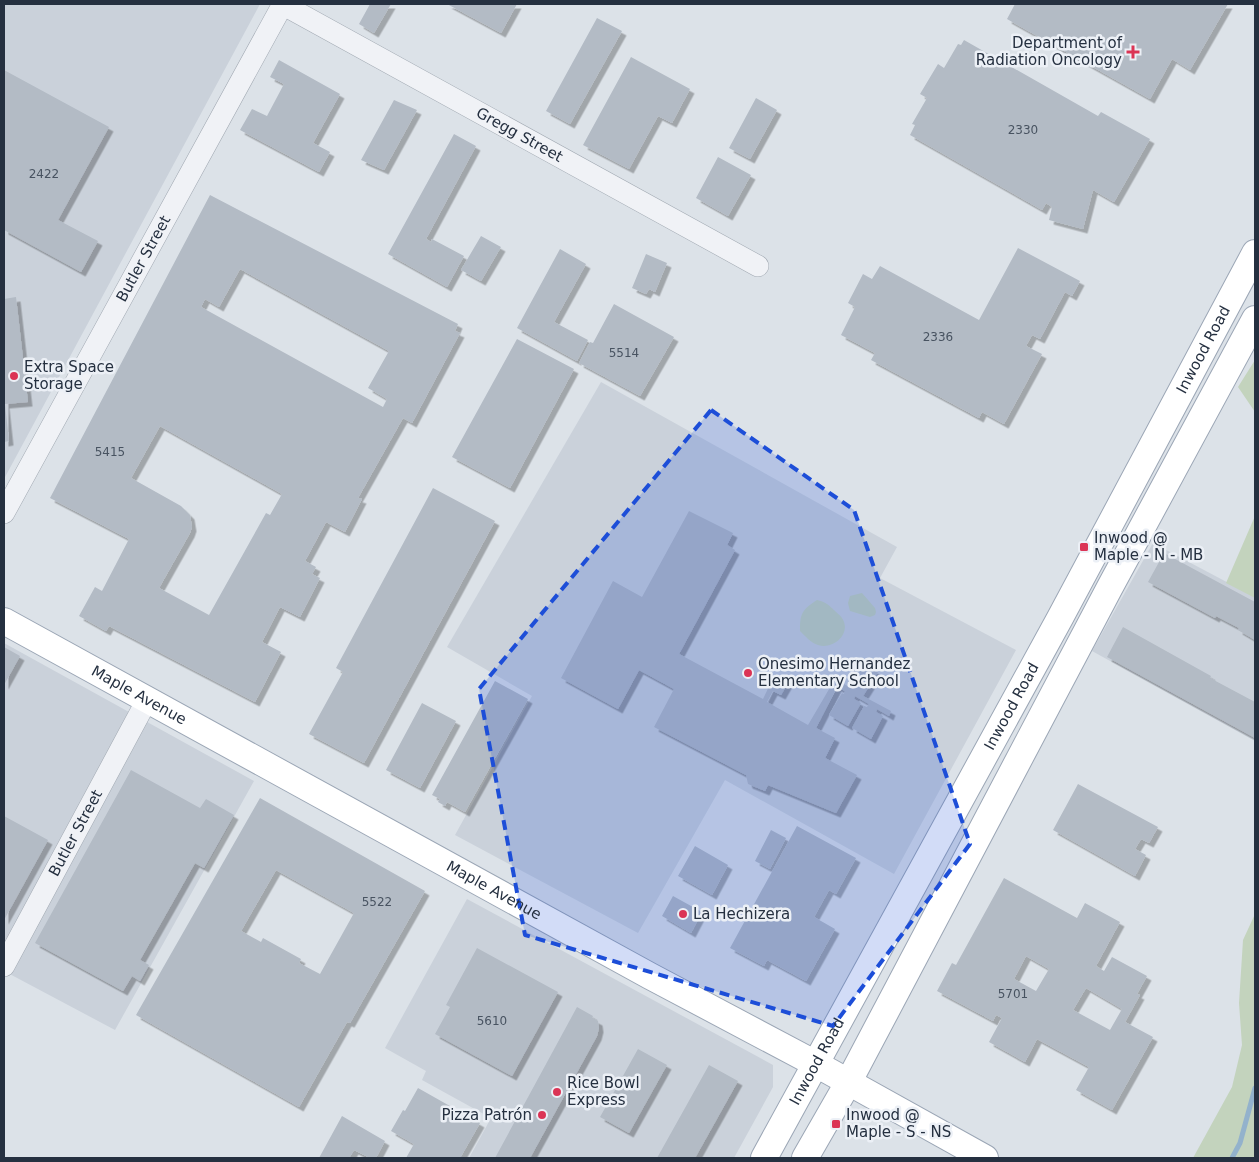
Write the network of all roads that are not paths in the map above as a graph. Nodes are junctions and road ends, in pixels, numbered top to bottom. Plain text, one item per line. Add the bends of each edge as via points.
1 (282, 4) edge
2 (1255, 253) edge
3 (758, 266) dead end
4 (1255, 319) edge
5 (4, 513) edge
6 (1060, 618) junction
7 (4, 621) edge
8 (1086, 632) junction
9 (147, 700) junction
10 (918, 877) junction
11 (941, 906) junction
12 (4, 966) edge
13 (816, 1064) junction
14 (848, 1083) junction
15 (764, 1158) edge
16 (805, 1158) edge
17 (985, 1158) edge

1 - 3 street, Gregg Street
1 - 5 street, Butler Street
2 - 6 main road, Inwood Road
4 - 8 main road, Inwood Road
6 - 8 main road
6 - 10 main road, Inwood Road
7 - 9 main road, Maple Avenue
8 - 11 main road, Inwood Road
9 - 12 street, Butler Street
9 - 13 main road, Maple Avenue
10 - 11 main road
10 - 13 main road, Inwood Road
11 - 14 main road, Inwood Road
13 - 14 main road, Maple Avenue
13 - 15 main road, Inwood Road
14 - 16 main road, Inwood Road
14 - 17 main road, Maple Avenue

